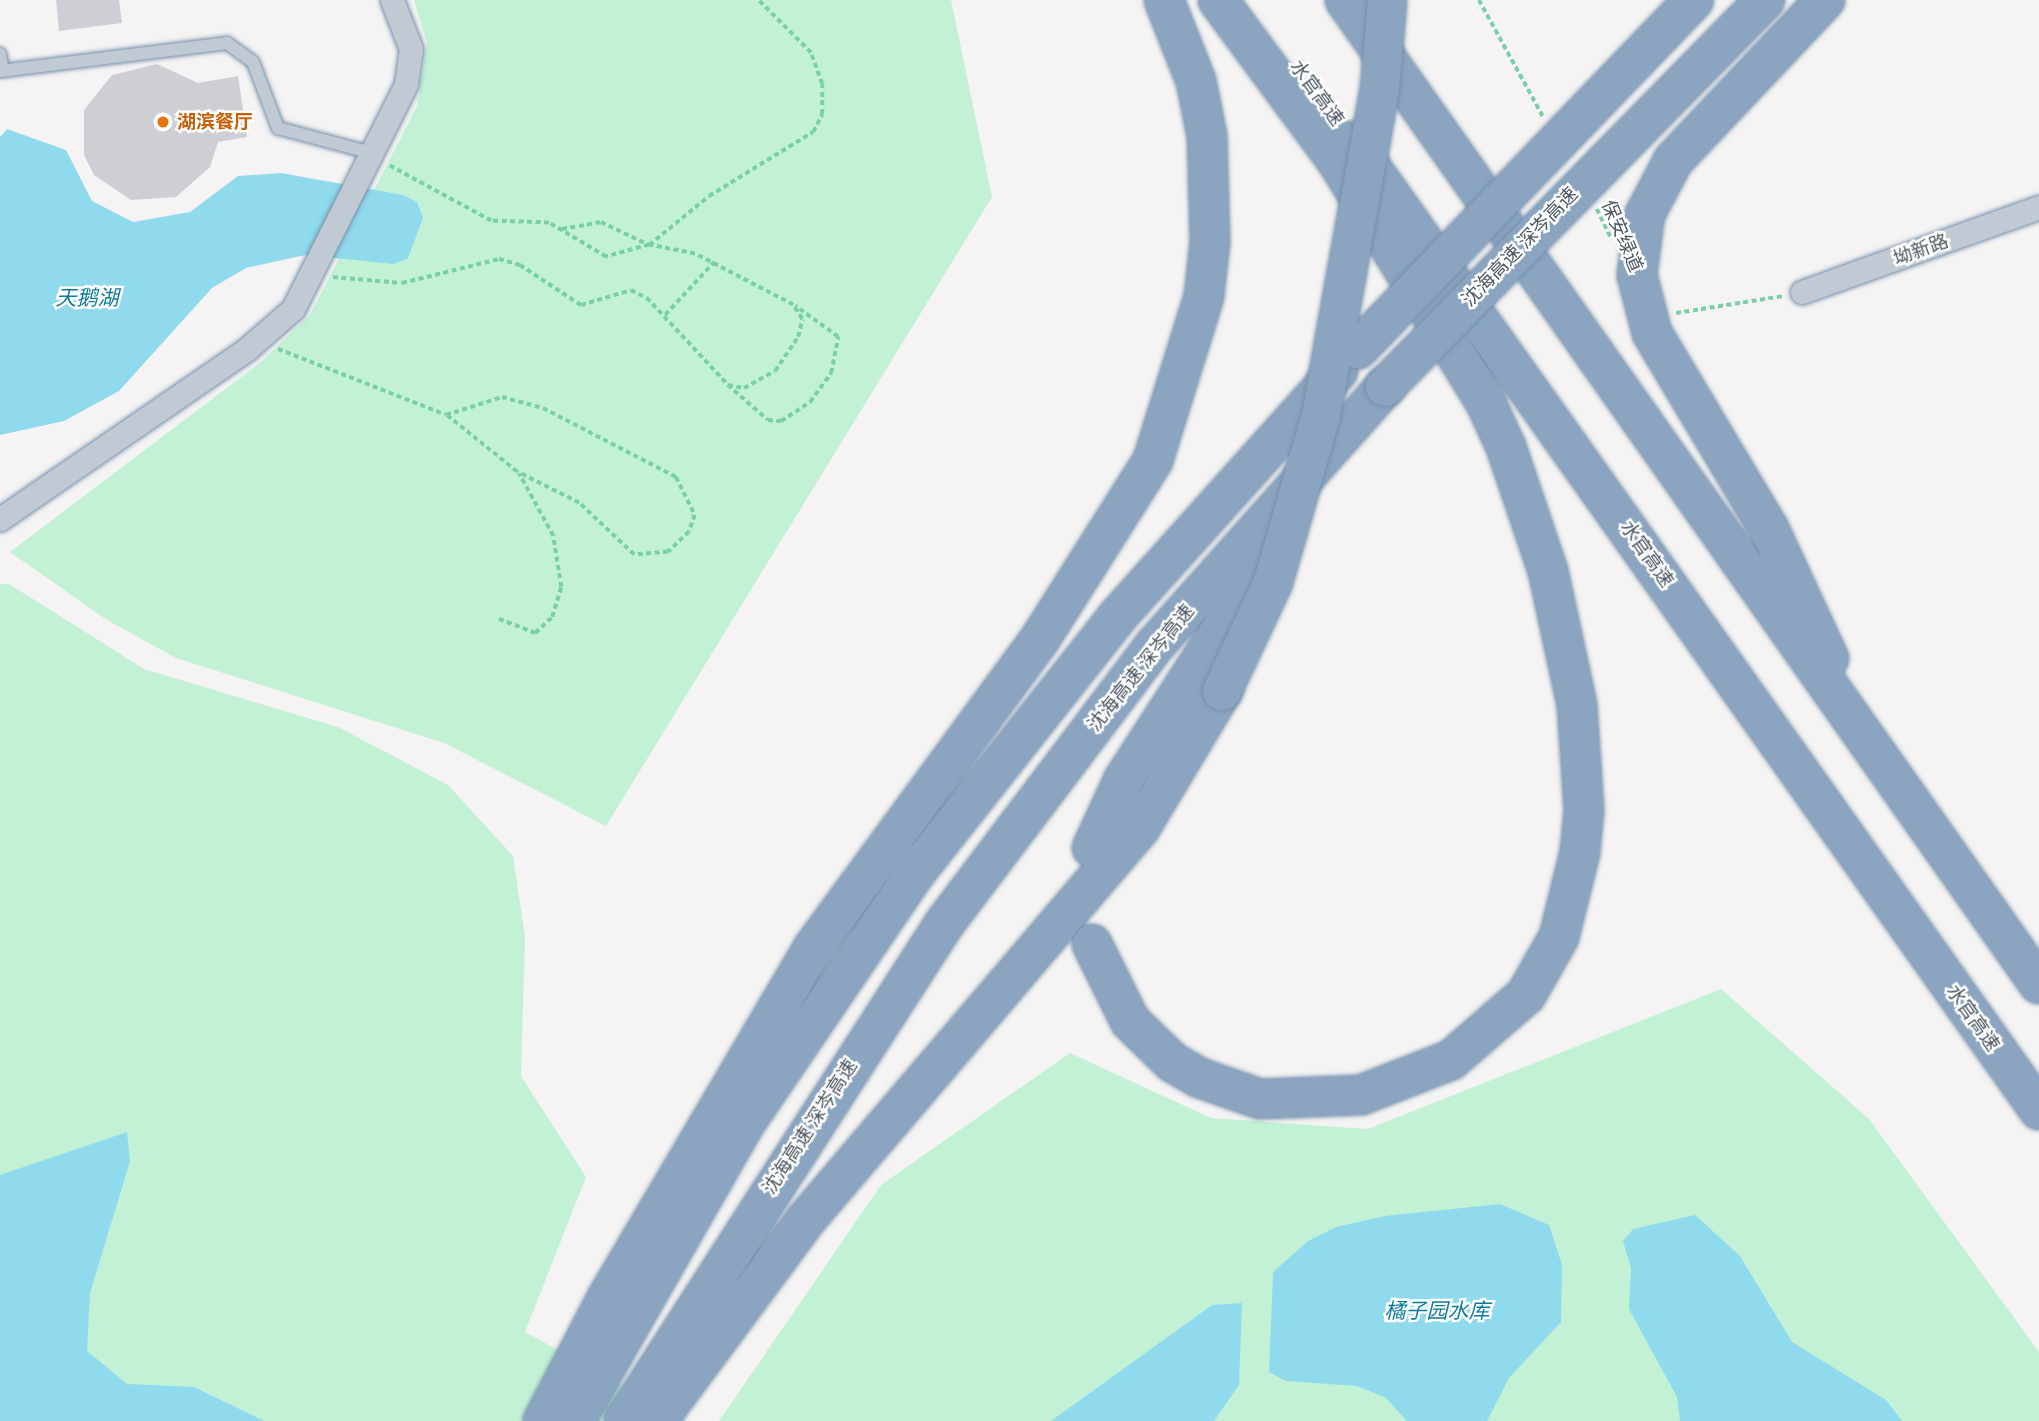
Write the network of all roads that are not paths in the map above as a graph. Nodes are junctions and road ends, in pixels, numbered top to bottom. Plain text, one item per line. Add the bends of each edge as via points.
1 (392, 0) edge
2 (1164, 0) edge
3 (1219, 0) edge
4 (1251, 0) edge
5 (1345, 0) edge
6 (1387, 0) edge
7 (1694, 0) edge
8 (1765, 0) edge
9 (1825, 0) edge
10 (0, 54) edge
11 (1, 71) edge
12 (372, 153) junction
13 (2039, 208) edge
14 (1802, 292) road end
15 (1378, 395) junction
16 (0, 519) edge
17 (1870, 746) junction
18 (1092, 848) dead end
19 (1092, 944) dead end
20 (2039, 984) edge
21 (2039, 1110) edge
22 (600, 1343) junction
23 (659, 1398) edge
24 (543, 1421) edge
25 (575, 1421) edge
26 (624, 1421) edge

1 - 12 street via 406,27 410,66
2 - 22 highway via 1196,81 1212,189 1204,296 1153,460 1040,639 813,948
3 - 19 highway via 1337,161 1486,403 1506,447 1548,571 1577,705 1584,810 1580,852 1559,937 1526,995 1451,1060 1361,1095 1260,1099 1199,1078 1172,1062 1130,1021
4 - 21 highway, 水官高速
5 - 17 highway
6 - 23 highway, bridge via 1380,89 1321,416 1273,582 1222,691 1140,828
7 - 22 highway, bridge via 1358,349 1117,617 915,873
8 - 15 highway, 沈海高速 深岑高速, bridge
9 - 17 highway via 1674,161 1645,214 1637,275 1652,333 1769,529
10 - 11 lane
11 - 12 lane via 227,43 253,62 278,128
12 - 16 street via 293,309 262,337
13 - 14 street, 坳新路
15 - 18 highway via 1152,733
15 - 23 highway, 沈海高速 深岑高速 via 1156,644 944,924
17 - 20 highway
22 - 24 highway
22 - 25 highway
23 - 26 highway, 沈海高速 深岑高速

